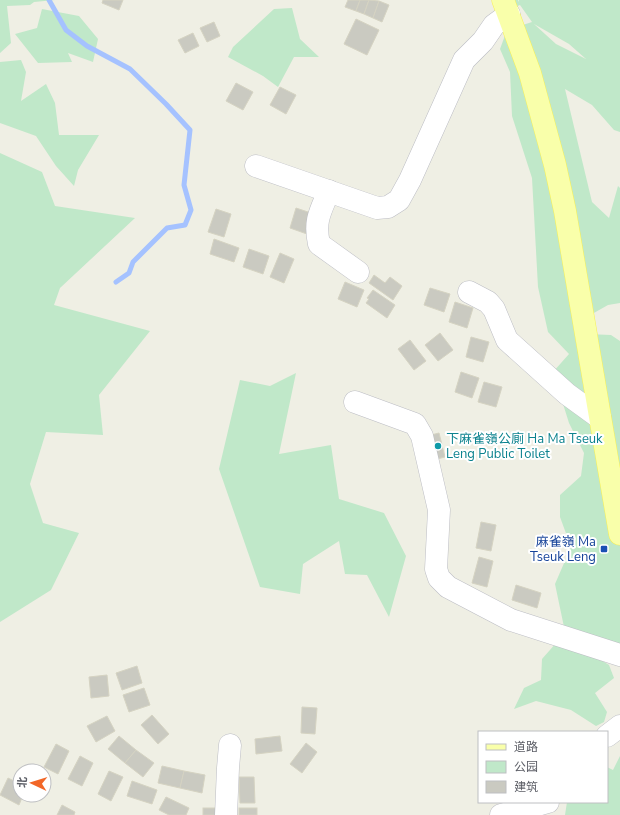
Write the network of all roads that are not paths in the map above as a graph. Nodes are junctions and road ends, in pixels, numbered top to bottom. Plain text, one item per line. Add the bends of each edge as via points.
1 (506, 7) edge
2 (256, 166) dead end
3 (329, 191) junction
4 (358, 272) dead end
5 (469, 292) dead end
6 (354, 402) dead end
7 (600, 418) junction
8 (620, 534) edge
9 (620, 656) edge
10 (620, 726) edge
11 (608, 735) edge
12 (230, 745) dead end
13 (544, 803) edge
14 (226, 815) edge
15 (501, 815) edge

1 - 3 street via 483,41 464,60 399,200 388,207 377,208
1 - 7 main road via 530,73 555,165
2 - 3 street
3 - 4 street via 317,219 320,244
5 - 7 street via 488,302 494,309 507,340 566,394
6 - 9 street via 415,424 419,429 439,510 436,568 439,578 448,587 511,620
7 - 8 main road
10 - 11 street
12 - 14 street
13 - 15 street

